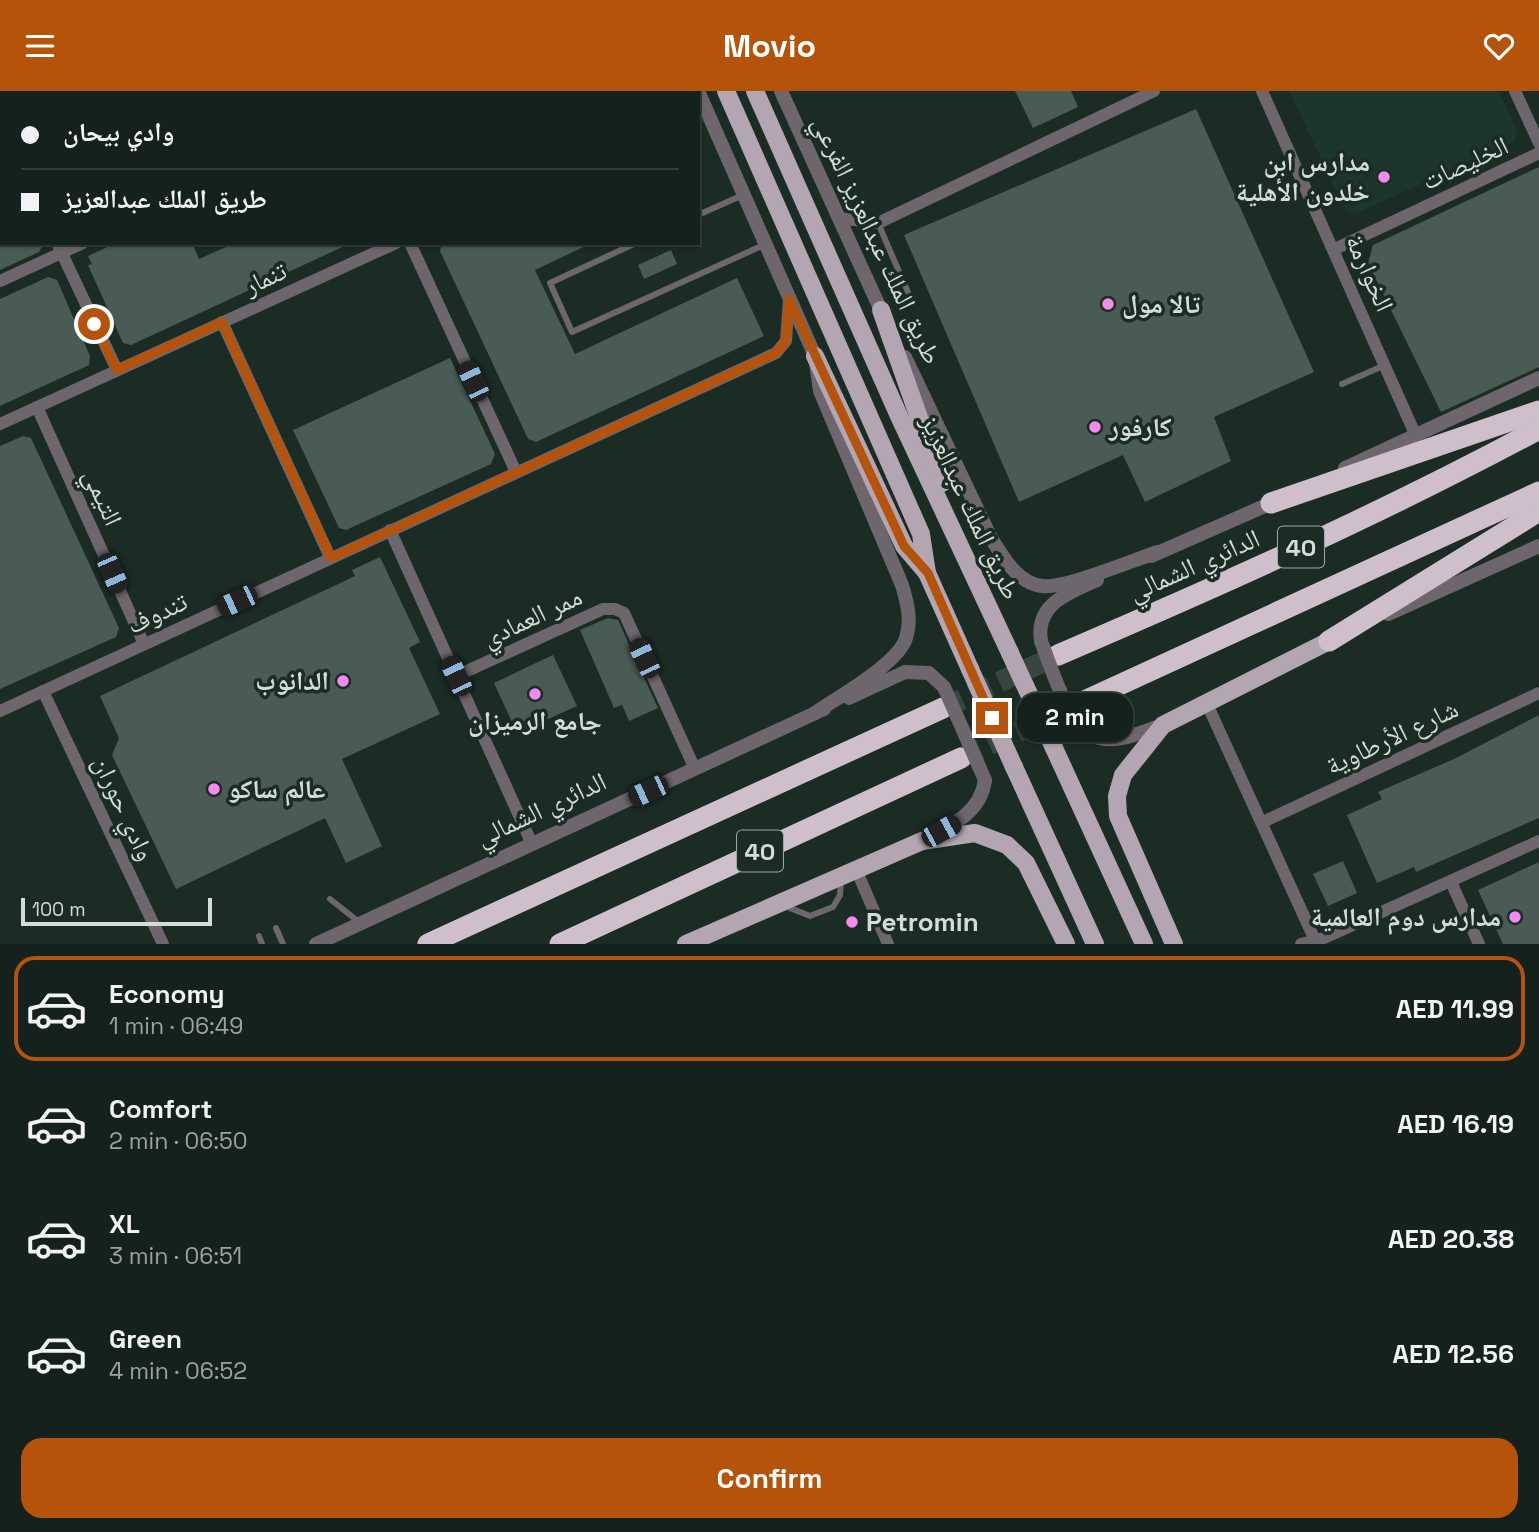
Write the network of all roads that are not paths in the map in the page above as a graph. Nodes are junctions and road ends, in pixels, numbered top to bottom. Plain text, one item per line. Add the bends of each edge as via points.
1 (726, 91) edge
2 (755, 91) edge
3 (780, 91) edge
4 (1154, 91) edge
5 (1262, 91) edge
6 (1515, 91) edge
7 (700, 100) edge
8 (1539, 143) edge
9 (1539, 153) edge
10 (745, 194) junction
11 (700, 214) edge
12 (839, 218) junction
13 (878, 223) junction
14 (766, 244) junction
15 (411, 245) edge
16 (632, 245) edge
17 (376, 247) edge
18 (59, 248) edge
19 (1335, 249) junction
20 (0, 281) edge
21 (789, 299) junction
22 (913, 304) dead end
23 (881, 310) junction
24 (222, 322) junction
25 (815, 356) junction
26 (1385, 365) junction
27 (117, 370) junction
28 (1539, 379) edge
29 (1342, 384) dead end
30 (37, 407) junction
31 (1539, 411) edge
32 (0, 423) edge
33 (1539, 429) edge
34 (1416, 436) junction
35 (516, 472) junction
36 (1539, 492) edge
37 (1271, 503) junction
38 (1539, 511) edge
39 (390, 530) junction
40 (1539, 547) edge
41 (1158, 552) junction
42 (331, 558) junction
43 (969, 562) junction
44 (928, 573) junction
45 (1329, 641) junction
46 (144, 644) junction
47 (1058, 655) tunnel mouth
48 (456, 676) junction
49 (43, 691) junction
50 (1539, 693) edge
51 (944, 698) junction
52 (1080, 703) tunnel mouth
53 (1207, 704) junction
54 (0, 711) edge
55 (816, 713) junction
56 (1163, 725) junction
57 (961, 758) tunnel mouth
58 (695, 769) junction
59 (1263, 822) junction
60 (1539, 841) edge
61 (922, 842) junction
62 (532, 844) junction
63 (849, 873) junction
64 (1451, 882) junction
65 (330, 899) dead end
66 (780, 903) junction
67 (360, 923) junction
68 (276, 928) dead end
69 (259, 936) dead end
70 (1322, 940) edge
71 (163, 944) edge
72 (262, 944) edge
73 (283, 944) edge
74 (316, 944) edge
75 (428, 944) edge
76 (560, 944) edge
77 (686, 944) edge
78 (888, 944) edge
79 (1066, 944) edge
80 (1095, 944) edge
81 (1144, 944) edge
82 (1174, 944) edge
83 (1301, 944) edge
84 (1479, 944) edge

1 - 44 main road, طريق الملك عبدالعزيز via 921,534
2 - 43 main road, طريق الملك عبدالعزيز
3 - 12 street, طريق الملك عبدالعزيز الفرعي
4 - 13 street
5 - 19 street, الخوارمة
6 - 8 street
7 - 10 street
9 - 19 street, الخليصات
10 - 11 lane
10 - 14 street
12 - 13 street
12 - 23 street, طريق الملك عبدالعزيز الفرعي
13 - 22 lane
14 - 16 lane via 572,332 550,283
14 - 21 street
15 - 35 street
17 - 24 street, تنمار
18 - 20 street
18 - 27 street
19 - 26 street, الخوارمة
21 - 25 street
21 - 35 street, تندوف via 786,341 776,353
23 - 41 street, طريق الملك عبدالعزيز الفرعي via 1007,565 1041,586
23 - 43 main road
24 - 27 street, تنمار
24 - 42 street
25 - 44 main road via 904,546
25 - 55 street via 820,391 909,608 906,639 894,655
26 - 29 lane
26 - 34 street, الخوارمة
27 - 30 street, تنمار
28 - 34 street, الدائري الشمالي
30 - 32 street, تنمار
30 - 46 street, التيمي
31 - 37 highway
33 - 47 highway, الدائري الشمالي / 40 via 1228,582
34 - 37 street, الدائري الشمالي
35 - 39 street, تندوف
36 - 52 highway, 40
37 - 41 street, الدائري الشمالي
38 - 45 highway
39 - 42 street, تندوف
39 - 48 street
40 - 45 street
41 - 56 street, الدائري الشمالي, bridge via 1067,594 1042,615 1039,628 1062,698 1089,734 1102,741
42 - 46 street, تندوف
43 - 81 main road, طريق الملك عبدالعزيز, bridge
44 - 80 main road, طريق الملك عبدالعزيز, bridge
45 - 53 main road
46 - 49 street, تندوف
48 - 58 street, ممر العمادي via 603,609 620,610
48 - 62 street
49 - 54 street, تندوف
49 - 71 street, وادي حوران
50 - 59 street, شارع الأرطاوية
51 - 55 street, الدائري الشمالي via 929,673 905,672
51 - 61 street, bridge via 985,780 978,802 960,820
51 - 75 highway, 40
53 - 56 main road
53 - 59 street
55 - 58 street, الدائري الشمالي
56 - 82 main road via 1123,775 1118,816
57 - 76 highway, 40
58 - 62 street, الدائري الشمالي
59 - 70 street
60 - 64 street
61 - 63 main road
61 - 79 main road via 975,833 1007,845 1026,863
62 - 67 street, الدائري الشمالي
63 - 66 main road
63 - 66 lane via 837,903 818,914 802,914
63 - 78 street
64 - 70 street
64 - 84 street
65 - 67 lane
66 - 77 main road
67 - 74 street, الدائري الشمالي
68 - 73 lane
69 - 72 lane
70 - 83 street

